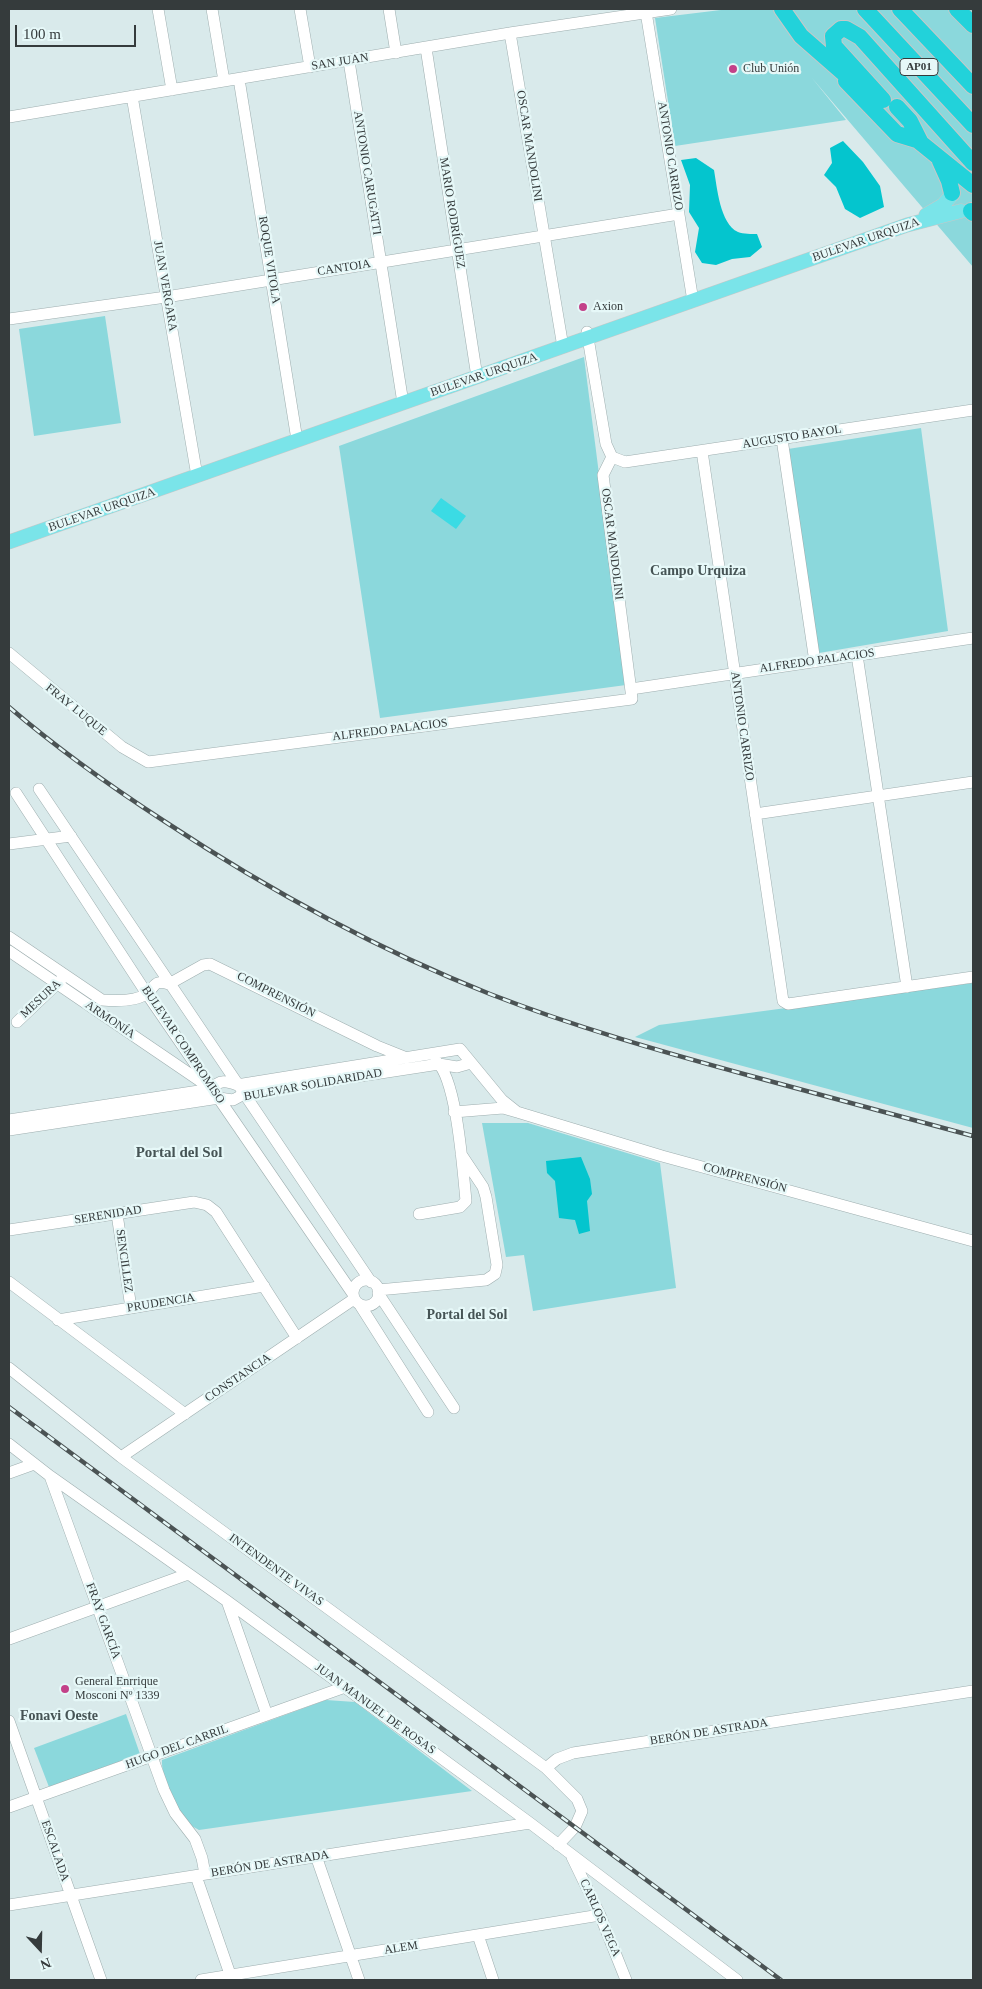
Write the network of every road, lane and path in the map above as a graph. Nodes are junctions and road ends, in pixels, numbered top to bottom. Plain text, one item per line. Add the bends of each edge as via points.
1 (158, 9) edge
2 (212, 9) edge
3 (300, 9) edge
4 (389, 9) edge
5 (671, 9) edge
6 (782, 9) edge
7 (865, 9) edge
8 (900, 9) edge
9 (957, 9) edge
10 (646, 12) junction
11 (973, 25) edge
12 (510, 33) junction
13 (426, 48) junction
14 (396, 53) junction
15 (349, 61) junction
16 (829, 62) junction
17 (310, 67) junction
18 (239, 79) junction
19 (224, 81) junction
20 (973, 86) edge
21 (172, 90) junction
22 (132, 96) junction
23 (887, 106) junction
24 (9, 117) edge
25 (973, 124) edge
26 (920, 141) junction
27 (938, 157) junction
28 (973, 163) edge
29 (973, 185) edge
30 (952, 195) junction
31 (969, 212) edge
32 (679, 214) junction
33 (544, 236) junction
34 (458, 250) junction
35 (381, 262) junction
36 (272, 280) junction
37 (166, 297) junction
38 (693, 298) junction
39 (9, 319) edge
40 (588, 335) junction
41 (562, 344) junction
42 (477, 374) junction
43 (402, 400) junction
44 (973, 410) edge
45 (297, 437) junction
46 (782, 439) junction
47 (702, 451) junction
48 (612, 457) junction
49 (196, 473) junction
50 (9, 535) edge
51 (9, 542) edge
52 (973, 638) edge
53 (9, 653) edge
54 (857, 655) junction
55 (815, 662) junction
56 (734, 674) junction
57 (631, 694) junction
58 (148, 762) joint
59 (973, 782) edge
60 (39, 789) dead end
61 (16, 793) dead end
62 (878, 796) junction
63 (755, 814) junction
64 (71, 836) junction
65 (46, 839) junction
66 (9, 844) edge
67 (9, 937) edge
68 (9, 951) edge
69 (66, 976) junction
70 (973, 977) edge
71 (57, 984) junction
72 (169, 984) junction
73 (906, 987) junction
74 (147, 994) junction
75 (17, 1022) dead end
76 (428, 1055) junction
77 (408, 1058) junction
78 (439, 1064) junction
79 (471, 1064) junction
80 (241, 1089) junction
81 (216, 1093) junction
82 (454, 1112) junction
83 (517, 1112) junction
84 (9, 1120) edge
85 (9, 1130) edge
86 (461, 1154) junction
87 (117, 1214) junction
88 (419, 1214) dead end
89 (9, 1230) edge
90 (973, 1241) edge
91 (9, 1282) edge
92 (264, 1286) junction
93 (376, 1288) junction
94 (356, 1299) junction
95 (131, 1308) junction
96 (58, 1320) junction
97 (298, 1338) junction
98 (9, 1368) edge
99 (454, 1408) dead end
100 (428, 1412) dead end
101 (185, 1414) junction
102 (9, 1444) edge
103 (121, 1457) junction
104 (34, 1464) junction
105 (9, 1473) edge
106 (50, 1476) junction
107 (188, 1574) junction
108 (227, 1601) junction
109 (97, 1607) junction
110 (9, 1639) edge
111 (345, 1687) junction
112 (973, 1691) edge
113 (266, 1715) junction
114 (9, 1721) edge
115 (152, 1756) junction
116 (546, 1768) junction
117 (36, 1797) junction
118 (9, 1807) edge
119 (530, 1823) junction
120 (558, 1845) junction
121 (572, 1855) junction
122 (316, 1856) junction
123 (200, 1875) junction
124 (70, 1896) junction
125 (9, 1905) edge
126 (600, 1915) junction
127 (478, 1935) junction
128 (351, 1956) junction
129 (231, 1978) edge
130 (100, 1980) edge
131 (201, 1980) edge
132 (359, 1980) edge
133 (494, 1980) edge
134 (626, 1980) edge
135 (736, 1980) edge

1 - 21 street
2 - 19 street
3 - 17 street
4 - 14 street
5 - 10 street, SAN JUAN
6 - 16 highway via 801,36
7 - 25 highway, AP01
8 - 20 highway, AP01
9 - 11 highway
10 - 12 street, SAN JUAN
10 - 32 street, ANTONIO CARRIZO
12 - 13 street, SAN JUAN
12 - 33 street, OSCAR MANDOLINI
13 - 14 street, SAN JUAN
13 - 34 street, MARIO RODRÍGUEZ
14 - 15 street, SAN JUAN
15 - 17 street, SAN JUAN
15 - 35 street, ANTONIO CARUGATTI
16 - 23 highway
16 - 26 highway via 896,134
17 - 18 street, SAN JUAN
18 - 19 street, SAN JUAN
18 - 36 street, ROQUE VITOLA
19 - 21 street, SAN JUAN
21 - 22 street, SAN JUAN
22 - 24 street, SAN JUAN
22 - 37 street, JUAN VERGARA
23 - 26 highway via 901,129
23 - 28 highway via 834,46 832,36 841,29 850,30 860,37
26 - 27 highway
27 - 29 highway
27 - 30 highway
29 - 30 main road, BULEVAR URQUIZA via 961,184
30 - 31 main road via 953,205
30 - 38 main road, BULEVAR URQUIZA via 932,212
31 - 38 main road, BULEVAR URQUIZA via 907,226
32 - 33 street, CANTOIA
32 - 38 street, ANTONIO CARRIZO
33 - 34 street, CANTOIA
33 - 41 street, OSCAR MANDOLINI
34 - 35 street, CANTOIA
34 - 42 street, MARIO RODRÍGUEZ
35 - 36 street, CANTOIA
35 - 43 street, ANTONIO CARUGATTI
36 - 37 street, CANTOIA
36 - 45 street, ROQUE VITOLA
37 - 39 street, CANTOIA
37 - 49 street, JUAN VERGARA
38 - 40 main road, BULEVAR URQUIZA
40 - 41 main road, BULEVAR URQUIZA
40 - 48 street via 606,444
41 - 42 main road, BULEVAR URQUIZA
42 - 43 main road, BULEVAR URQUIZA
43 - 45 main road, BULEVAR URQUIZA
44 - 46 street, AUGUSTO BAYOL
45 - 49 main road, BULEVAR URQUIZA
46 - 47 street, AUGUSTO BAYOL
46 - 55 street
47 - 48 street, AUGUSTO BAYOL via 625,462
47 - 56 street, ANTONIO CARRIZO
48 - 57 street, OSCAR MANDOLINI via 603,475
49 - 50 main road, BULEVAR URQUIZA
49 - 51 main road, BULEVAR URQUIZA
52 - 54 street, ALFREDO PALACIOS
53 - 58 street, FRAY LUQUE via 122,747
54 - 55 street, ALFREDO PALACIOS
54 - 62 street
55 - 56 street, ALFREDO PALACIOS
56 - 57 street, ALFREDO PALACIOS
56 - 63 street, ANTONIO CARRIZO
57 - 58 street, ALFREDO PALACIOS
59 - 62 street
60 - 64 street, BULEVAR COMPROMISO
61 - 65 street, BULEVAR COMPROMISO
62 - 63 street
62 - 73 street
63 - 73 street, ANTONIO CARRIZO via 783,1001 788,1004
64 - 65 street
64 - 72 street, BULEVAR COMPROMISO
65 - 66 street
65 - 74 street, BULEVAR COMPROMISO
67 - 69 street, ARMONÍA
68 - 71 street, ARMONÍA
69 - 71 street, MESURA
69 - 74 street, ARMONÍA via 102,1000 118,1002
70 - 73 street
71 - 75 street, MESURA
71 - 81 street, ARMONÍA
72 - 74 street, COMPRENSIÓN via 155,984
72 - 77 street, COMPRENSIÓN via 210,964
72 - 80 street, BULEVAR COMPROMISO
74 - 81 street, BULEVAR COMPROMISO
76 - 77 street, BULEVAR SOLIDARIDAD
76 - 78 street
76 - 79 street, BULEVAR SOLIDARIDAD via 460,1049
77 - 80 street, BULEVAR SOLIDARIDAD
78 - 79 street, BULEVAR SOLIDARIDAD via 457,1067
78 - 80 street, BULEVAR SOLIDARIDAD
78 - 82 street via 449,1083
79 - 83 street, COMPRENSIÓN via 502,1100
80 - 81 street, BULEVAR SOLIDARIDAD via 233,1100
80 - 81 street, BULEVAR SOLIDARIDAD via 228,1081 216,1084
80 - 93 street, BULEVAR COMPROMISO
81 - 84 street, BULEVAR SOLIDARIDAD
81 - 85 street, BULEVAR SOLIDARIDAD
81 - 94 street, BULEVAR COMPROMISO
82 - 83 street, COMPRENSIÓN via 503,1108
82 - 86 street
83 - 90 street, COMPRENSIÓN via 662,1156
86 - 88 street via 466,1201 460,1207
86 - 93 street via 486,1196 497,1265 495,1274 486,1280
87 - 89 street, SERENIDAD
87 - 92 street, SERENIDAD via 194,1202 207,1204 216,1212
87 - 95 street, SENCILLEZ
91 - 96 street
92 - 95 street, PRUDENCIA
92 - 97 street
93 - 94 street via 372,1304
93 - 94 street via 367,1281 358,1283 355,1286
93 - 99 street, BULEVAR COMPROMISO
94 - 97 street, CONSTANCIA
94 - 100 street, BULEVAR COMPROMISO
95 - 96 street, PRUDENCIA
96 - 101 street
97 - 101 street, CONSTANCIA
98 - 103 street, INTENDENTE VIVAS
101 - 103 street, CONSTANCIA
102 - 104 street, JUAN MANUEL DE ROSAS
103 - 116 street, INTENDENTE VIVAS
104 - 105 street
104 - 106 street, JUAN MANUEL DE ROSAS
106 - 107 street, JUAN MANUEL DE ROSAS
106 - 109 street, FRAY GARCÍA
107 - 108 street, JUAN MANUEL DE ROSAS
107 - 109 street
108 - 111 street, JUAN MANUEL DE ROSAS
108 - 113 street
109 - 110 street
109 - 115 street, FRAY GARCÍA
111 - 113 street, HUGO DEL CARRIL
111 - 119 street, JUAN MANUEL DE ROSAS
112 - 116 street, BERÓN DE ASTRADA via 573,1753 557,1759
113 - 115 street, HUGO DEL CARRIL
114 - 117 street, ESCALADA
115 - 117 street, HUGO DEL CARRIL
115 - 123 street, FRAY GARCÍA via 175,1814 195,1839 202,1858
116 - 120 street via 577,1799 582,1811 575,1826
117 - 118 street, HUGO DEL CARRIL
117 - 124 street, ESCALADA
119 - 120 street, JUAN MANUEL DE ROSAS
119 - 122 street, BERÓN DE ASTRADA
120 - 121 street, JUAN MANUEL DE ROSAS
121 - 126 street, CARLOS VEGA
121 - 135 street, JUAN MANUEL DE ROSAS
122 - 123 street, BERÓN DE ASTRADA
122 - 128 street
123 - 124 street, BERÓN DE ASTRADA
123 - 129 street, FRAY GARCÍA
124 - 125 street, BERÓN DE ASTRADA
124 - 130 street, ESCALADA
126 - 127 street, ALEM
126 - 134 street, CARLOS VEGA
127 - 128 street, ALEM
127 - 133 street
128 - 129 street, ALEM
128 - 132 street
129 - 131 street, ALEM

